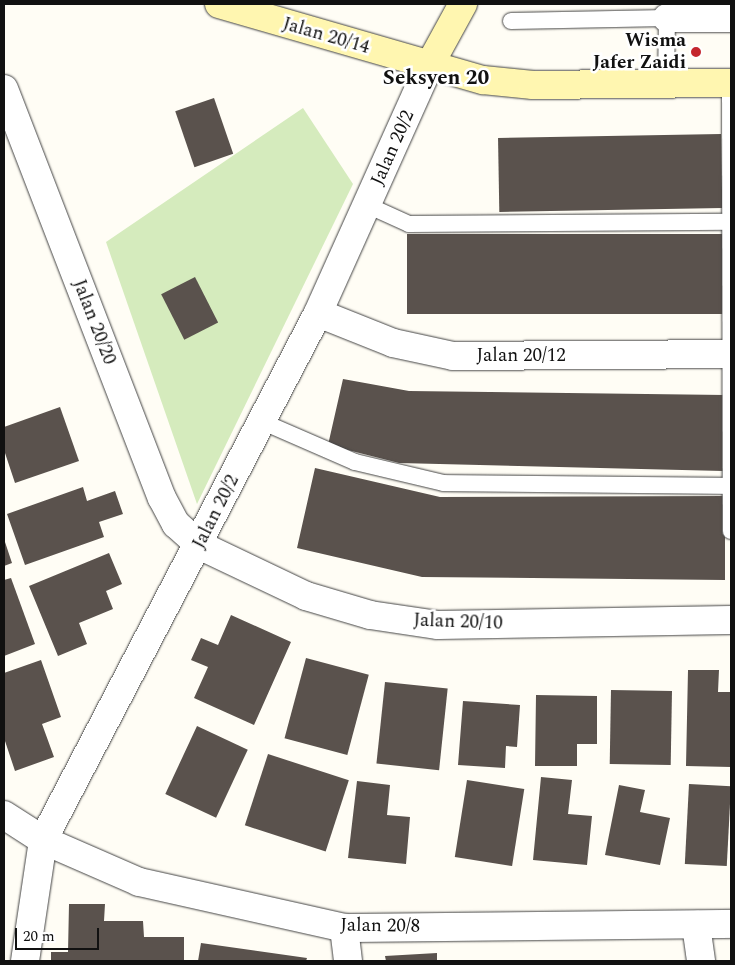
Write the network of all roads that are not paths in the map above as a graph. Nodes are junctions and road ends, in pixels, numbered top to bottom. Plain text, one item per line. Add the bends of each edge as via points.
1 (219, 4) edge
2 (463, 4) edge
3 (281, 12) edge
4 (667, 18) junction
5 (731, 18) edge
6 (511, 22) dead end
7 (430, 66) junction
8 (666, 84) junction
9 (731, 84) edge
10 (4, 89) edge
11 (367, 205) junction
12 (731, 222) edge
13 (318, 312) junction
14 (731, 354) edge
15 (263, 422) junction
16 (731, 486) edge
17 (731, 531) edge
18 (199, 546) junction
19 (731, 620) edge
20 (4, 815) edge
21 (43, 840) junction
22 (731, 924) edge
23 (696, 925) junction
24 (344, 928) junction
25 (25, 961) edge
26 (348, 961) edge
27 (701, 961) edge

1 - 3 street, Jalan 20/14
2 - 7 street
3 - 7 street, Jalan 20/14
4 - 5 street
4 - 6 lane
4 - 8 lane
7 - 8 street, Jalan 20/14 via 483,80 533,85
7 - 11 street, Jalan 20/2
8 - 9 street, Jalan 20/14
9 - 12 lane
10 - 18 street, Jalan 20/20 via 162,498 176,524
11 - 12 lane via 409,224
11 - 13 street, Jalan 20/2
12 - 14 lane
13 - 14 street, Jalan 20/12 via 393,343 453,356
13 - 15 street, Jalan 20/2
14 - 16 lane
15 - 16 lane via 355,462 444,483
15 - 18 street, Jalan 20/2
16 - 17 lane
18 - 19 street, Jalan 20/10 via 306,596 389,618 438,624
18 - 21 street, Jalan 20/2
20 - 21 street, Jalan 20/8
21 - 24 street, Jalan 20/8 via 139,882
21 - 25 street, Jalan 20/2
22 - 23 street, Jalan 20/8
23 - 24 street, Jalan 20/8
23 - 27 street
24 - 26 street

